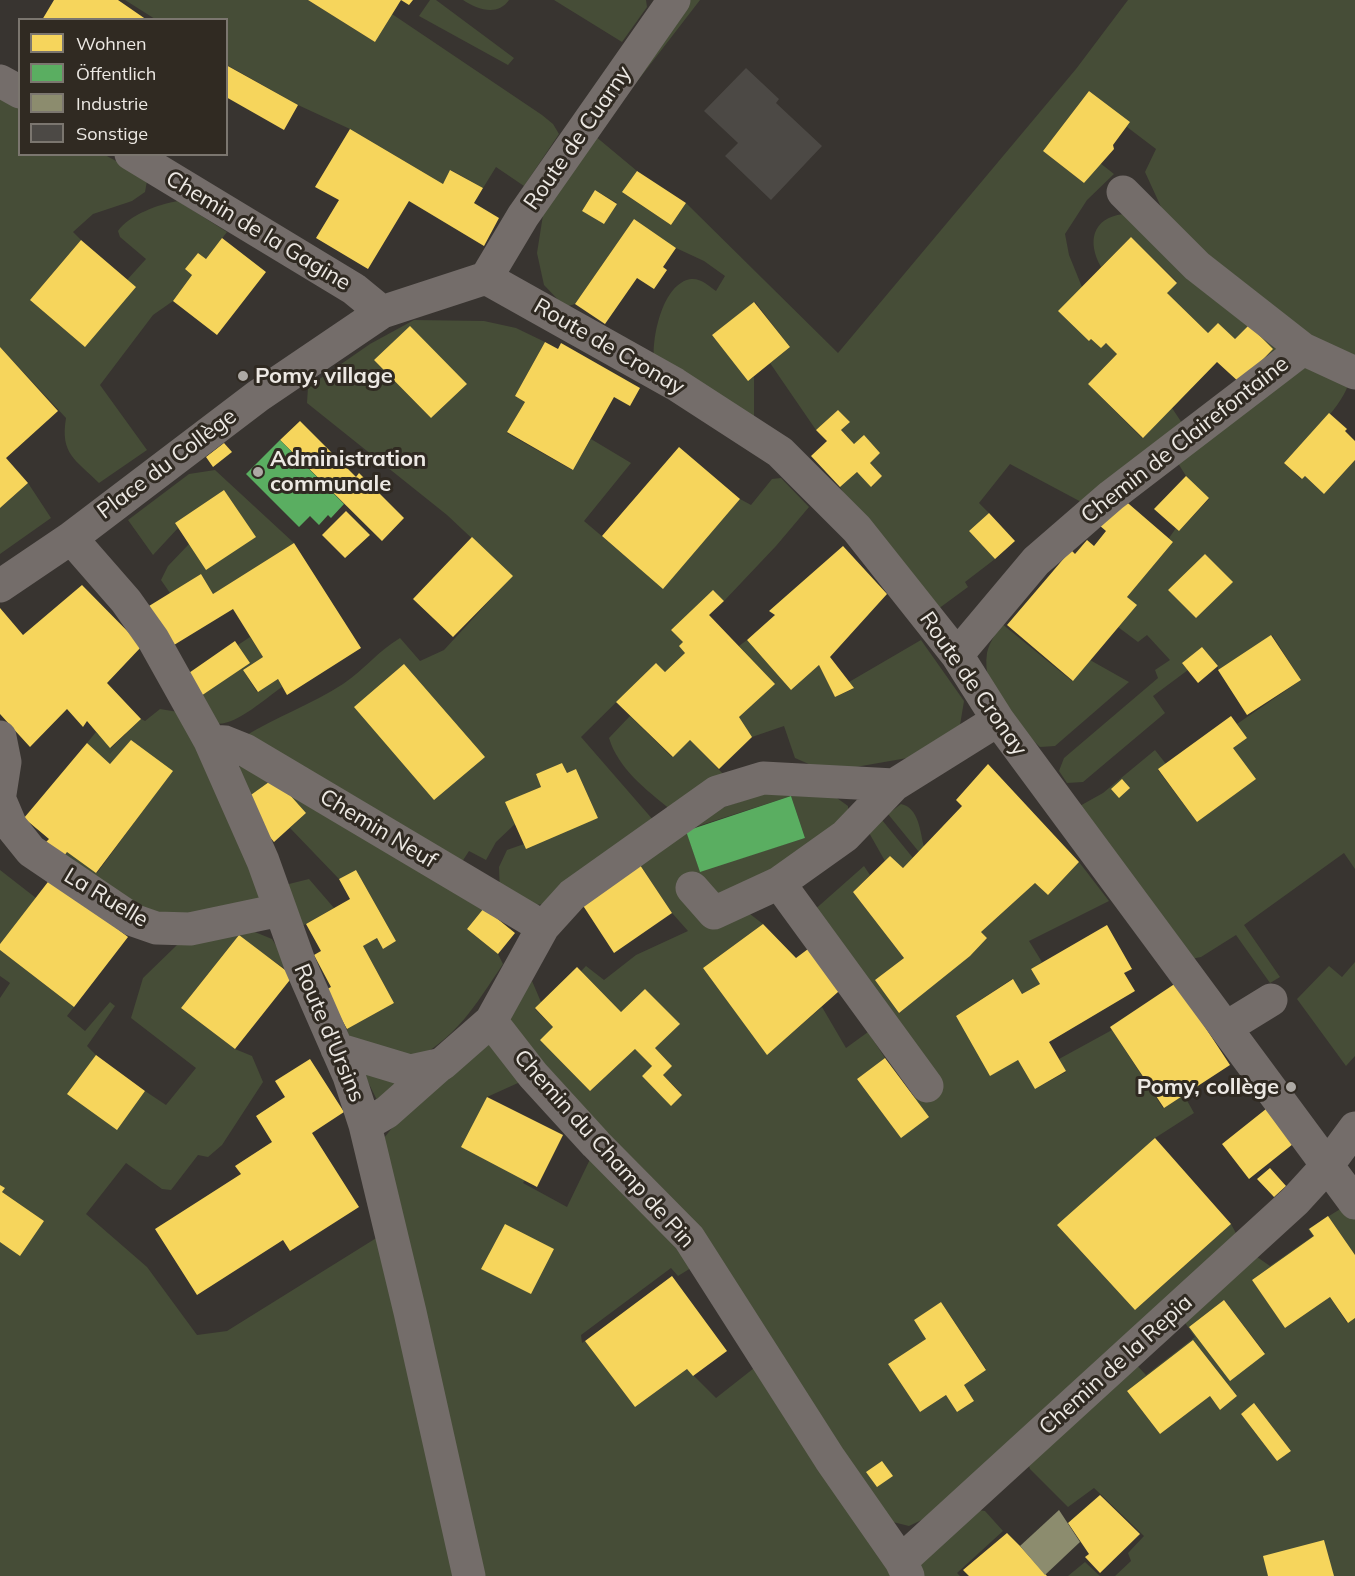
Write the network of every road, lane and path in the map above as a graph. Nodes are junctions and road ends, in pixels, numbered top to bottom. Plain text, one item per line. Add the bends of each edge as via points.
1 (674, 0) edge
2 (0, 81) edge
3 (18, 91) edge
4 (134, 156) edge
5 (1123, 192) dead end
6 (486, 278) junction
7 (382, 312) junction
8 (1303, 349) junction
9 (1355, 374) edge
10 (71, 538) junction
11 (0, 586) edge
12 (957, 656) junction
13 (998, 720) junction
14 (210, 741) junction
15 (894, 785) junction
16 (0, 800) edge
17 (779, 883) junction
18 (692, 888) dead end
19 (280, 910) junction
20 (543, 927) junction
21 (1271, 1000) dead end
22 (491, 1021) junction
23 (1227, 1027) junction
24 (337, 1049) junction
25 (441, 1064) junction
26 (927, 1086) dead end
27 (365, 1125) junction
28 (1355, 1128) edge
29 (1327, 1166) junction
30 (1355, 1203) edge
31 (904, 1568) edge
32 (469, 1576) edge

1 - 6 street, Route de Cuarny via 523,216
2 - 3 street
4 - 7 street, Chemin de la Gagine via 354,289
5 - 8 street, Chemin de Clairefontaine via 1197,266
6 - 7 street, Place du Collège
6 - 12 street, Route de Cronay via 675,384 780,452 857,529
7 - 10 street, Place du Collège via 258,396
8 - 9 street
8 - 12 street, Chemin de Clairefontaine via 1111,496 1036,561
10 - 11 street, Place du Collège
10 - 14 street, Route d'Ursins via 153,639
12 - 13 street, Route de Cronay
13 - 15 street
13 - 23 street, Route de Cronay
14 - 19 street, Route d'Ursins via 263,861
14 - 20 street, Chemin Neuf via 245,750
15 - 17 street via 844,836
15 - 20 street via 763,778 717,792 572,896
16 - 19 street, La Ruelle via 11,826 31,851 134,920 156,928 190,928
17 - 18 street via 714,913
17 - 26 street
19 - 24 street, Route d'Ursins
20 - 22 street
21 - 23 street
22 - 25 street
22 - 31 street, Chemin du Champ de Pin via 557,1101 688,1238
23 - 29 street, Route de Cronay
24 - 25 street via 410,1071
24 - 27 street, Route d'Ursins
25 - 27 street via 387,1112
27 - 32 street, Route d'Ursins
28 - 29 street, Chemin de la Repia
29 - 30 street, Route de Cronay
29 - 31 street, Chemin de la Repia via 1295,1202

